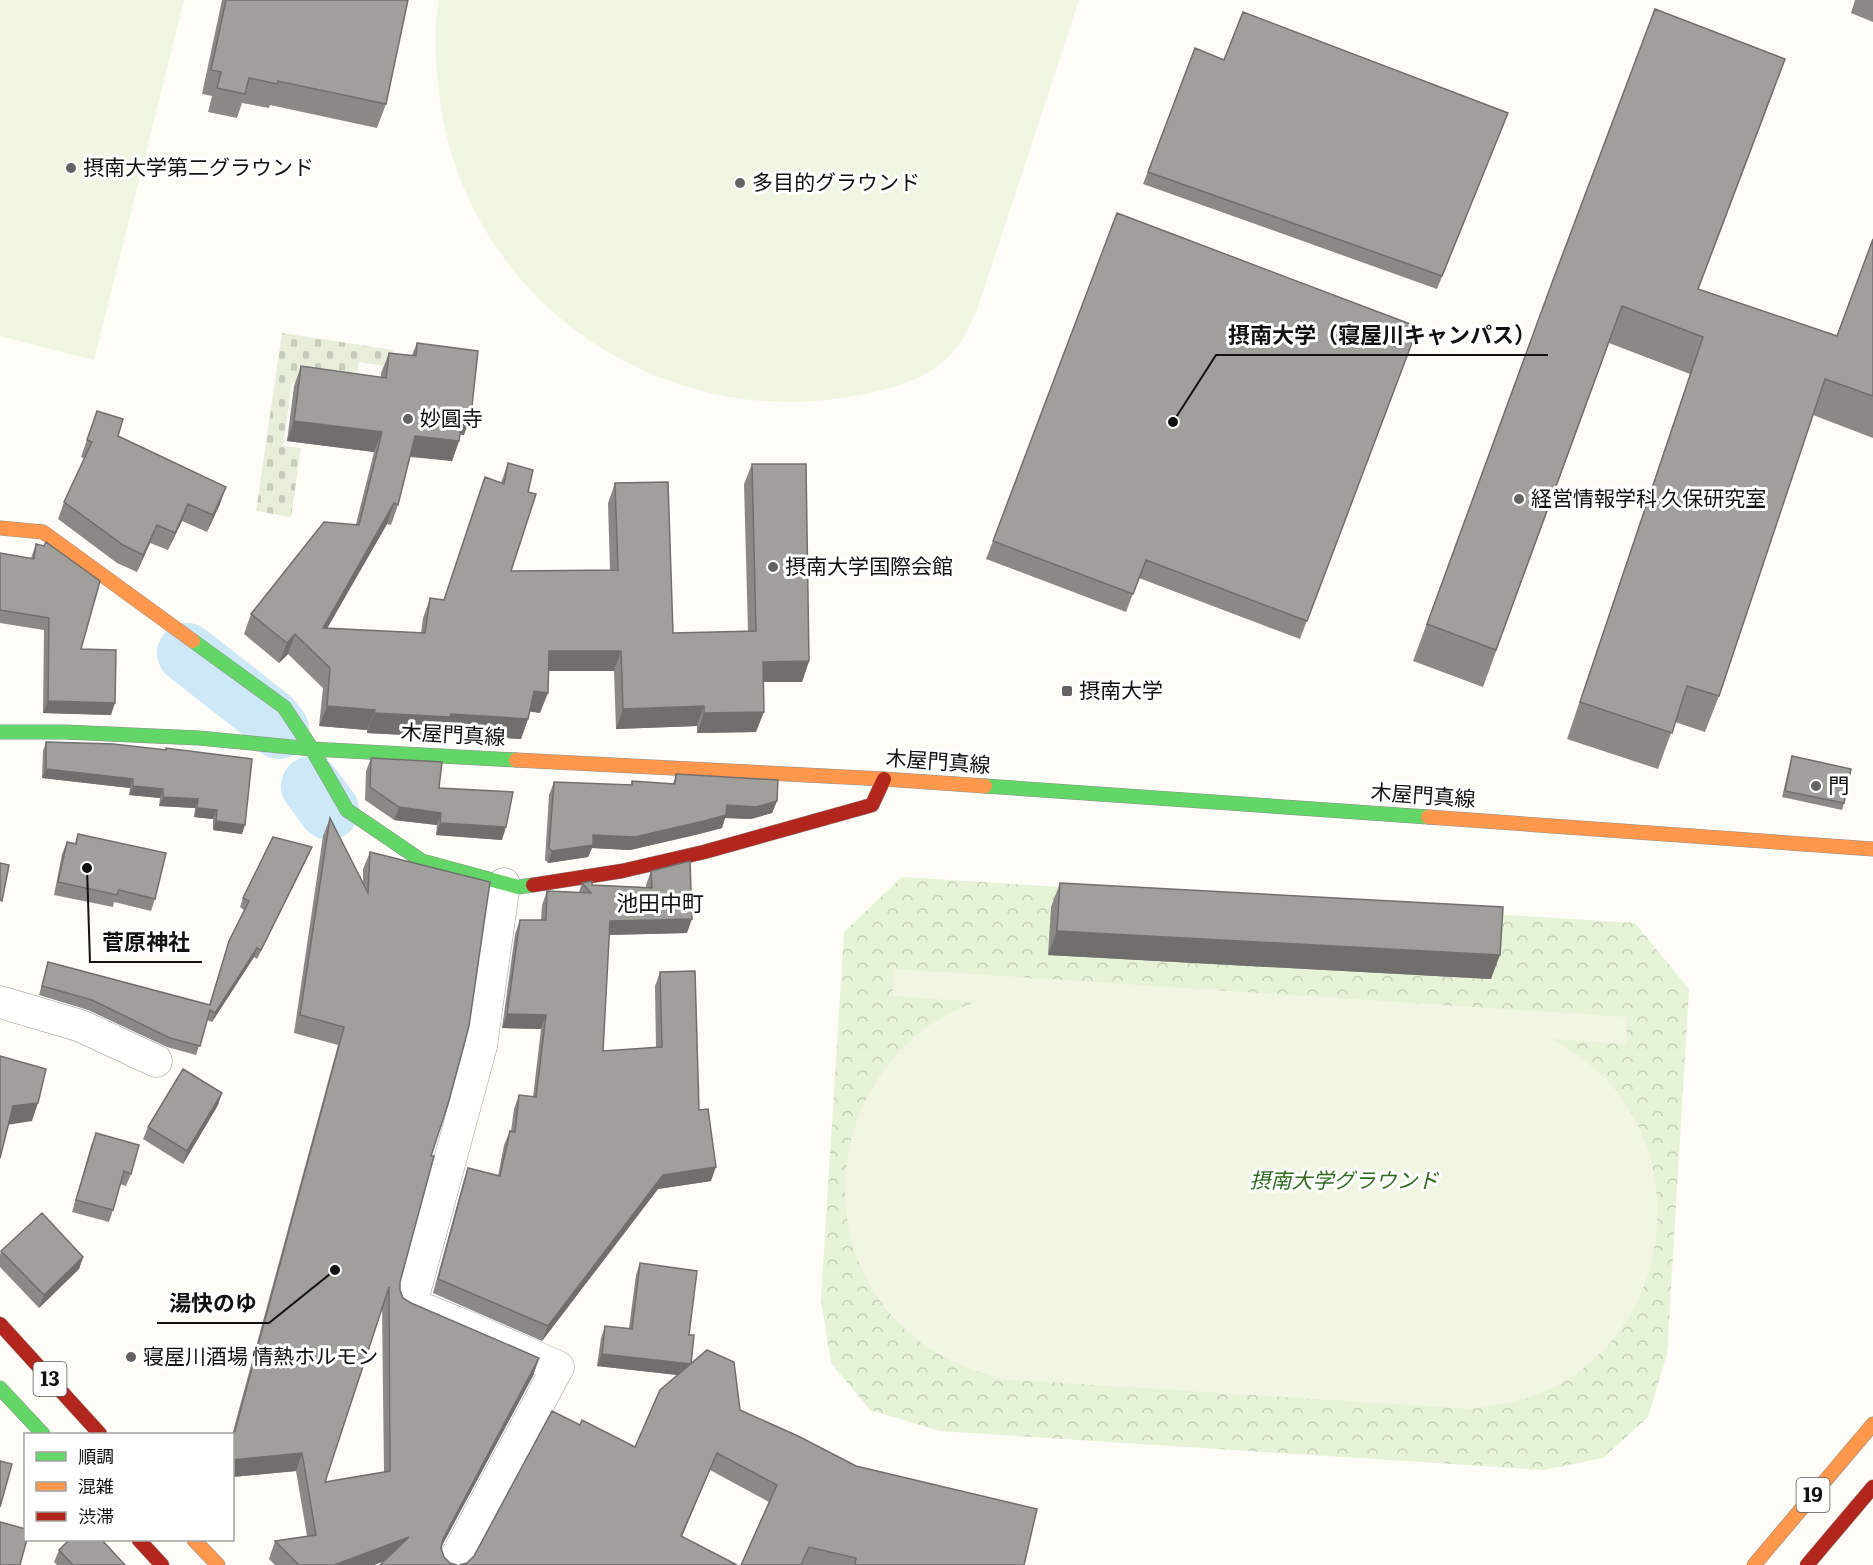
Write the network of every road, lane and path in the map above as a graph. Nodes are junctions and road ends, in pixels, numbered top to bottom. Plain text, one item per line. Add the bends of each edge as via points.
1 (0, 528) edge
2 (0, 732) edge
3 (312, 748) junction
4 (884, 779) junction
5 (1873, 849) edge
6 (503, 892) junction
7 (0, 1002) edge
8 (156, 1061) dead end
9 (0, 1324) edge
10 (0, 1388) edge
11 (1873, 1424) edge
12 (42, 1433) edge
13 (99, 1433) edge
14 (1873, 1487) edge
15 (141, 1541) edge
16 (196, 1541) edge
17 (162, 1565) edge
18 (218, 1565) edge
19 (452, 1565) edge
20 (1754, 1565) edge
21 (1808, 1565) edge

1 - 3 main road via 43,532 284,708
2 - 3 main road, 木屋門真線 via 199,738
3 - 4 main road, 木屋門真線
3 - 6 main road via 347,810 422,861
4 - 5 main road, 木屋門真線
4 - 6 main road via 872,805 704,852
6 - 19 street via 481,1046 411,1304 558,1367
7 - 8 street via 81,1026
9 - 13 main road, 13
10 - 12 main road, 13
11 - 20 main road, 19
14 - 21 main road, 19
15 - 17 main road
16 - 18 main road

